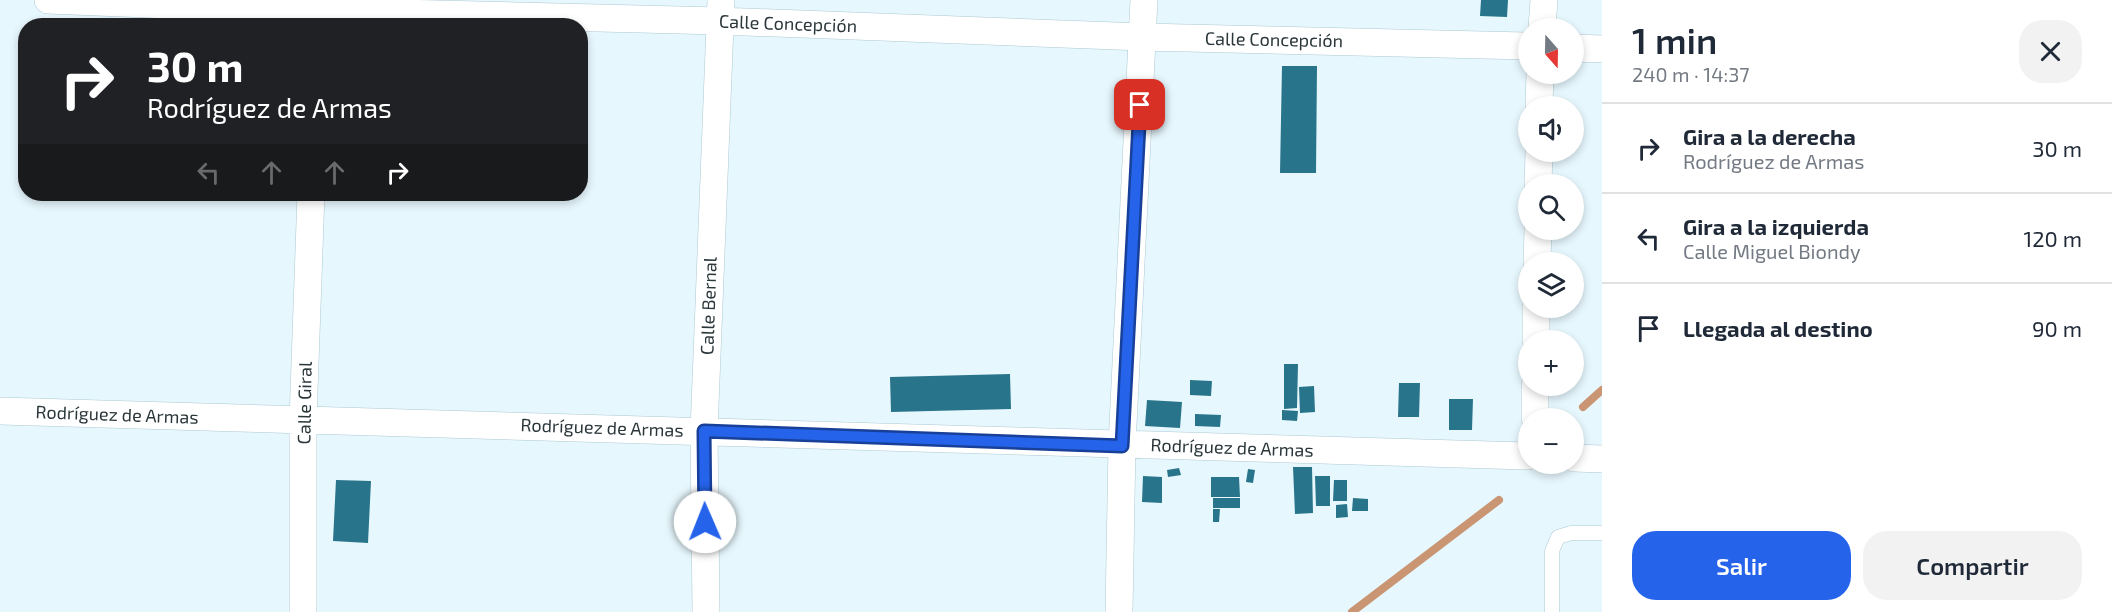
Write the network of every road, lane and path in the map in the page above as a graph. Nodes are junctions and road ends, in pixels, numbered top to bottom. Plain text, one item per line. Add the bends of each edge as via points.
1 (48, 0) edge
2 (1144, 0) edge
3 (1544, 0) edge
4 (720, 10) edge
5 (317, 12) edge
6 (1543, 18) edge
7 (1143, 37) junction
8 (1518, 46) edge
9 (1584, 49) edge
10 (1602, 50) edge
11 (311, 201) edge
12 (0, 411) edge
13 (303, 420) junction
14 (704, 431) junction
15 (1122, 446) junction
16 (1518, 456) edge
17 (1584, 458) edge
18 (1602, 459) edge
19 (1602, 533) edge
20 (303, 612) edge
21 (706, 612) edge
22 (1119, 612) edge
23 (1552, 612) edge

1 - 5 street, Calle Concepción
2 - 7 street
3 - 6 street
4 - 5 street, Calle Concepción
4 - 7 street, Calle Concepción
4 - 14 street, Calle Bernal
7 - 8 street, Calle Concepción
7 - 15 street
9 - 10 street
11 - 13 street, Calle Giral
12 - 13 street, Rodríguez de Armas
13 - 14 street, Rodríguez de Armas
13 - 20 street, Calle Giral
14 - 15 street, Rodríguez de Armas
14 - 21 street, Calle Bernal
15 - 16 street, Rodríguez de Armas
15 - 22 street
17 - 18 street
19 - 23 lane via 1558,537 1552,551

